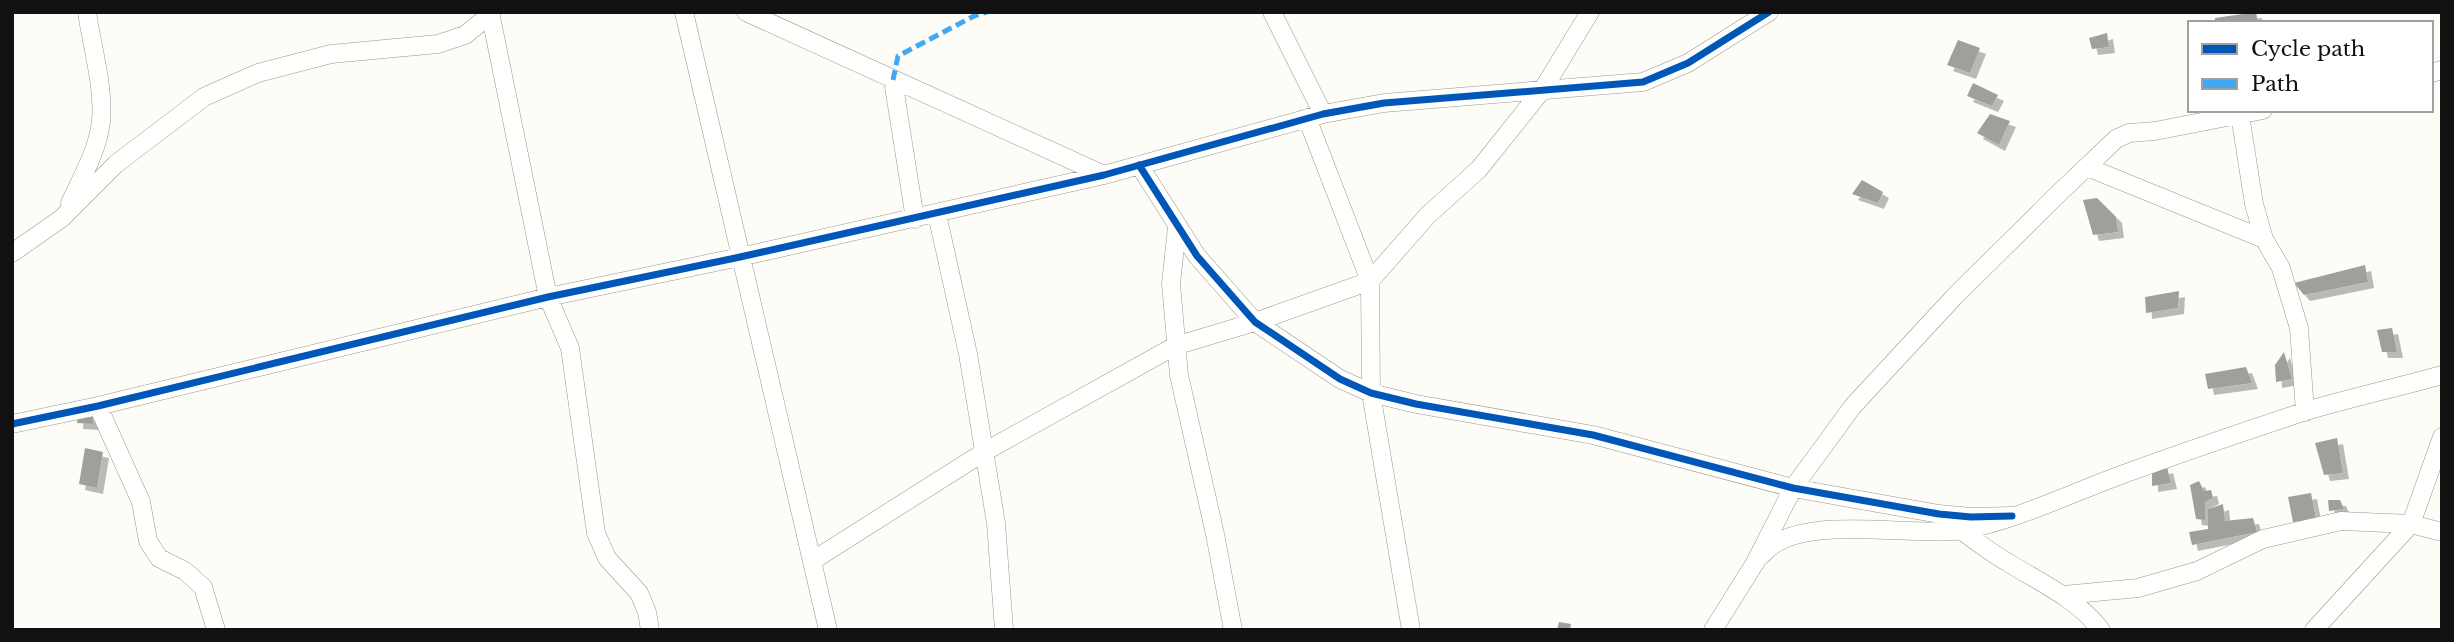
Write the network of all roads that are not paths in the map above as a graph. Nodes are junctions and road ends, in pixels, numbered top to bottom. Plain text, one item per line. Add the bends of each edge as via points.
1 (87, 12) edge
2 (684, 12) edge
3 (747, 12) edge
4 (1272, 12) edge
5 (1590, 12) edge
6 (1769, 12) edge
7 (490, 13) edge
8 (893, 80) junction
9 (1543, 89) junction
10 (2254, 112) edge
11 (2241, 115) junction
12 (1315, 116) junction
13 (1139, 165) junction
14 (2087, 167) junction
15 (1104, 174) junction
16 (937, 214) junction
17 (62, 218) junction
18 (915, 219) junction
19 (1177, 227) junction
20 (2264, 239) junction
21 (12, 253) edge
22 (740, 257) junction
23 (1370, 282) junction
24 (548, 297) junction
25 (1255, 322) junction
26 (1175, 346) junction
27 (2442, 375) edge
28 (1371, 393) junction
29 (98, 406) junction
30 (2305, 412) junction
31 (12, 424) edge
32 (2442, 437) edge
33 (984, 452) junction
34 (1793, 488) junction
35 (2012, 516) junction
36 (2411, 524) junction
37 (1961, 530) junction
38 (2442, 532) edge
39 (812, 561) junction
40 (1755, 563) junction
41 (2064, 595) junction
42 (1733, 601) junction
43 (216, 630) edge
44 (650, 630) edge
45 (828, 630) edge
46 (1004, 630) edge
47 (1233, 630) edge
48 (1411, 630) edge
49 (1698, 630) edge
50 (1713, 630) edge
51 (2101, 630) edge
52 (2314, 630) edge

1 - 17 street via 101,122 90,163
2 - 22 street
3 - 8 street
4 - 12 street
5 - 9 street
6 - 9 street via 1688,64 1643,82
7 - 17 street via 465,35 438,44 331,54 258,73 204,97 116,164
7 - 24 street
8 - 15 street
8 - 18 street
9 - 12 street via 1384,103
9 - 23 street via 1479,169 1428,215
10 - 11 street
11 - 14 street via 2129,133 2116,139
11 - 20 street
12 - 13 street
12 - 23 street
13 - 15 street
13 - 19 street
14 - 20 street
14 - 34 street via 1954,297 1862,396
15 - 16 street
16 - 18 street
16 - 33 street
17 - 21 street
18 - 22 street
19 - 25 street
19 - 26 street via 1171,284
20 - 30 street via 2281,268 2299,328
22 - 24 street
22 - 39 street
23 - 25 street
23 - 28 street
24 - 29 street
24 - 44 street via 570,348 596,533 607,558 639,593
25 - 26 street
25 - 28 street via 1340,379
26 - 33 street
26 - 47 street
27 - 30 street
28 - 34 street via 1593,435
28 - 48 street
29 - 31 street
29 - 43 street via 141,502 148,541 159,558 203,587
30 - 35 street
32 - 36 street
33 - 39 street
33 - 46 street via 996,523
34 - 35 street via 1939,514
34 - 40 street
35 - 37 street
36 - 38 street
36 - 41 street via 2341,521 2263,539 2197,571 2138,588
36 - 52 street
37 - 40 street via 1796,534 1768,547
37 - 41 street
39 - 45 street
40 - 42 street
41 - 51 street
42 - 49 street
42 - 50 street

